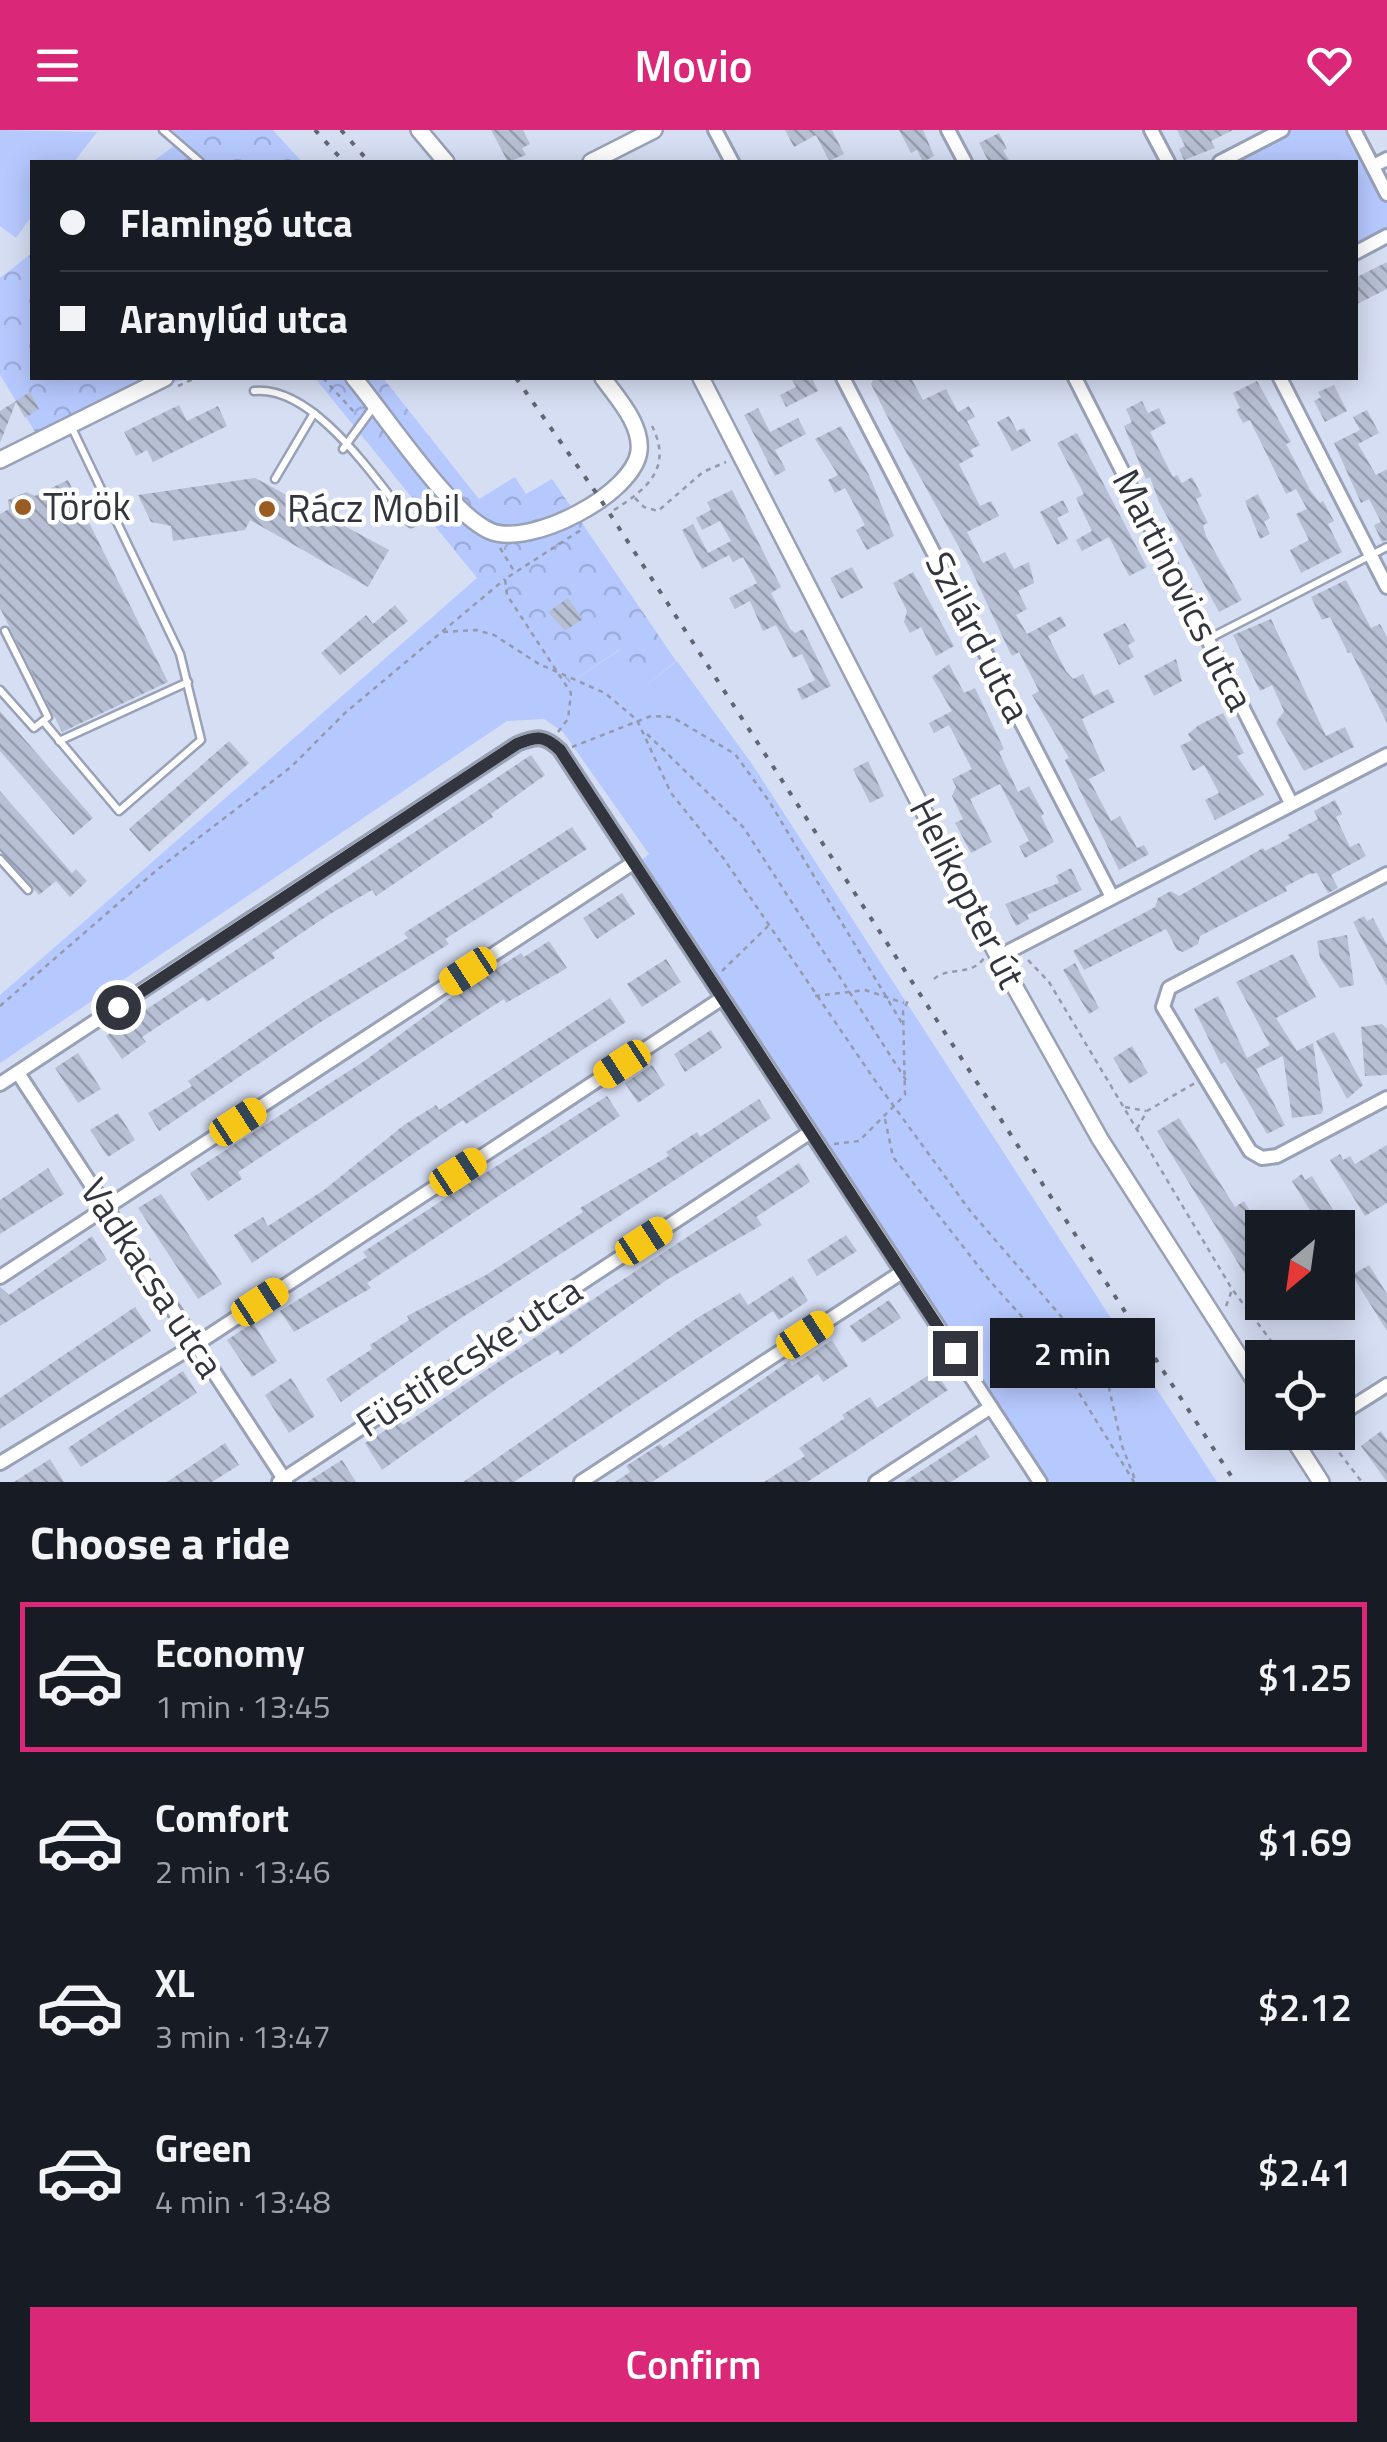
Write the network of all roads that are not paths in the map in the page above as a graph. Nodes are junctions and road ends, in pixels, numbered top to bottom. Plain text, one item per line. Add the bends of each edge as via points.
1 (163, 130) edge
2 (419, 130) edge
3 (654, 130) edge
4 (715, 130) edge
5 (948, 130) edge
6 (1151, 130) edge
7 (1282, 130) edge
8 (1354, 130) edge
9 (1387, 159) edge
10 (198, 160) edge
11 (444, 160) edge
12 (595, 160) edge
13 (731, 160) edge
14 (964, 160) edge
15 (1167, 160) edge
16 (1224, 160) edge
17 (1373, 166) junction
18 (1387, 194) edge
19 (1387, 236) edge
20 (1358, 250) edge
21 (161, 380) edge
22 (356, 380) edge
23 (604, 380) edge
24 (702, 380) edge
25 (844, 380) edge
26 (1076, 380) edge
27 (1281, 380) edge
28 (254, 391) dead end
29 (376, 404) junction
30 (314, 413) junction
31 (71, 425) junction
32 (345, 446) junction
33 (0, 460) edge
34 (275, 479) dead end
35 (410, 524) dead end
36 (1387, 546) edge
37 (1371, 555) junction
38 (1387, 587) edge
39 (5, 632) dead end
40 (1209, 638) junction
41 (188, 682) junction
42 (0, 690) edge
43 (43, 721) junction
44 (60, 741) junction
45 (1387, 755) edge
46 (1290, 803) junction
47 (0, 859) edge
48 (632, 863) junction
49 (1387, 874) edge
50 (28, 890) dead end
51 (1112, 897) junction
52 (998, 957) junction
53 (721, 999) junction
54 (18, 1073) junction
55 (0, 1084) edge
56 (1387, 1098) edge
57 (812, 1139) junction
58 (106, 1208) junction
59 (902, 1272) junction
60 (0, 1277) edge
61 (195, 1345) junction
62 (1245, 1366) edge
63 (1387, 1385) edge
64 (1355, 1405) edge
65 (990, 1407) junction
66 (1300, 1450) edge
67 (0, 1463) edge
68 (283, 1481) edge
69 (580, 1482) edge
70 (876, 1482) edge
71 (1040, 1482) edge
72 (1321, 1482) edge

1 - 10 lane
2 - 11 street
3 - 12 street
4 - 13 street
5 - 14 street
6 - 15 street
7 - 16 street
8 - 17 street
9 - 17 street
17 - 18 street
19 - 20 street
21 - 31 street
22 - 29 street
23 - 29 street via 638,436 637,461 624,481 548,529 526,535 498,534 458,507
24 - 52 street, Helikopter út
25 - 51 street, Szilárd utca
26 - 40 street, Martinovics utca
27 - 37 street
28 - 30 lane via 280,392
29 - 32 lane
30 - 32 lane
30 - 34 lane
31 - 33 street
31 - 41 lane
32 - 35 lane
36 - 37 lane
37 - 38 street
37 - 40 lane
39 - 43 lane via 48,717
40 - 46 street, Martinovics utca
41 - 44 lane
41 - 44 lane via 198,746 118,812
42 - 43 lane via 34,728
43 - 44 lane
45 - 46 street
46 - 51 street
47 - 50 lane
48 - 53 street
48 - 54 street via 562,754 536,736
48 - 58 street
49 - 56 street via 1168,988 1164,1007 1250,1152 1262,1158
51 - 52 street
52 - 62 street, Helikopter út via 1100,1139
53 - 57 street
53 - 61 street
54 - 55 street
54 - 58 street, Vadkacsa utca
57 - 59 street
57 - 68 street, Füstifecske utca
58 - 60 street
58 - 61 street, Vadkacsa utca
59 - 65 street
59 - 69 street
61 - 67 street
61 - 68 street, Vadkacsa utca
63 - 64 street
65 - 70 street
65 - 71 street
66 - 72 street

